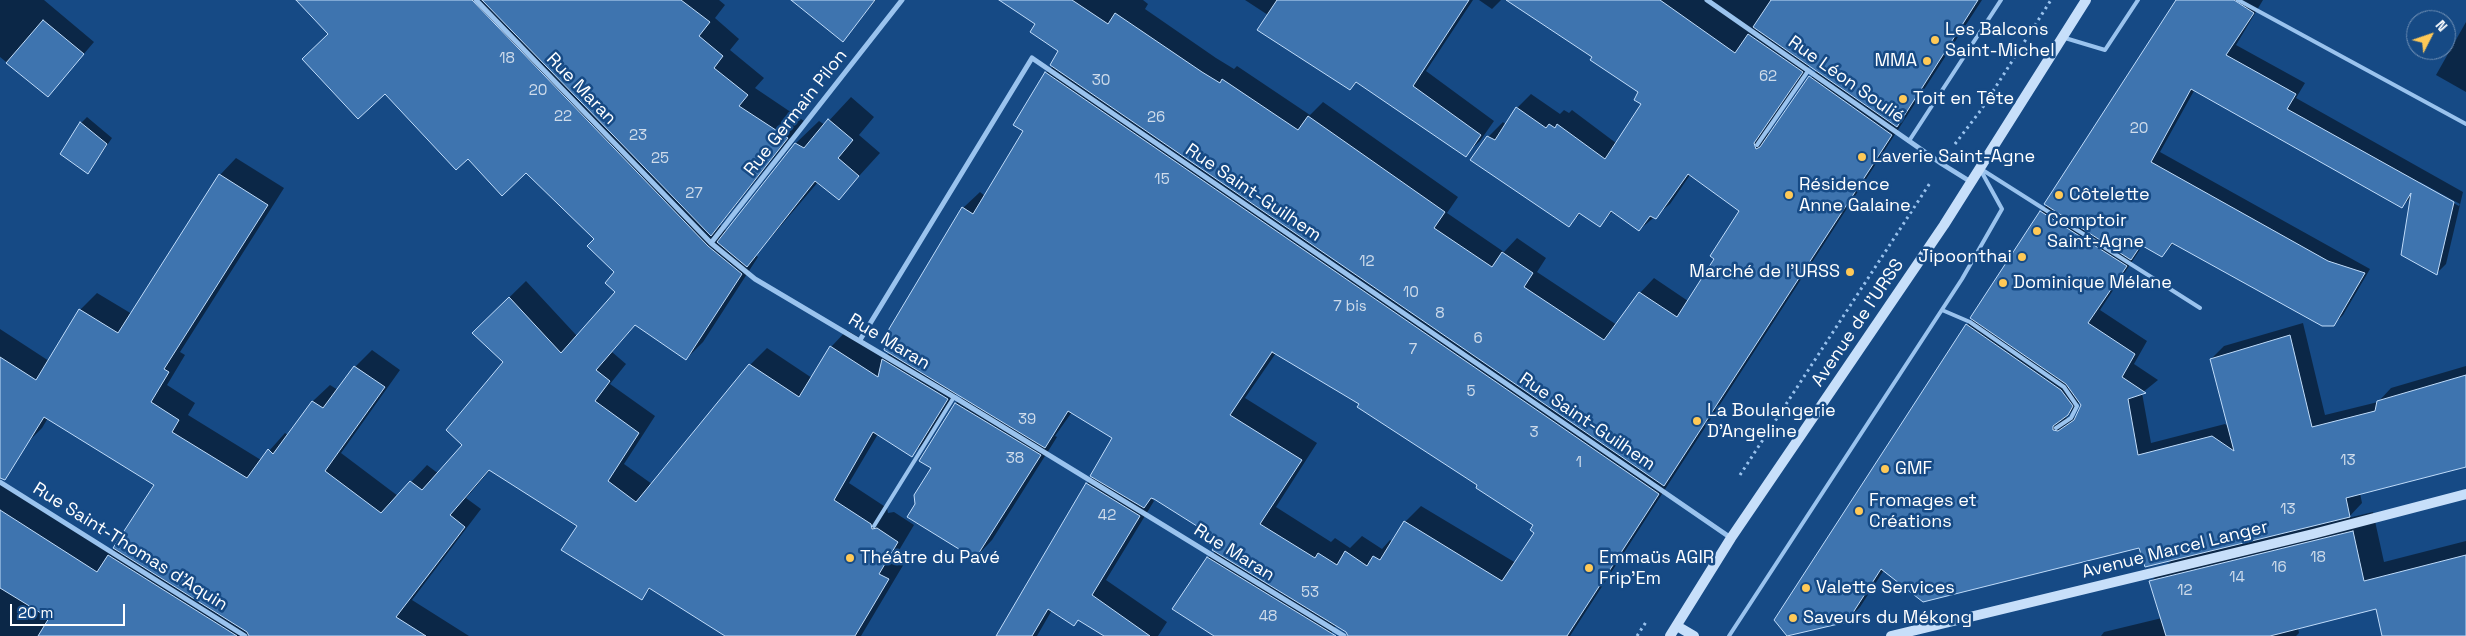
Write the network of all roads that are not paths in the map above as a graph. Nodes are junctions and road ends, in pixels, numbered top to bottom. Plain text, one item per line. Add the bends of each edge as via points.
1 (476, 0) edge
2 (902, 0) edge
3 (1707, 0) edge
4 (2001, 0) edge
5 (2086, 0) edge
6 (2138, 0) edge
7 (2238, 0) edge
8 (2062, 38) junction
9 (1808, 71) junction
10 (2466, 124) edge
11 (1909, 141) junction
12 (1758, 145) dead end
13 (1979, 168) junction
14 (1971, 182) junction
15 (711, 243) junction
16 (2200, 308) dead end
17 (1942, 310) junction
18 (860, 340) junction
19 (954, 397) junction
20 (2056, 428) dead end
21 (0, 482) edge
22 (2466, 494) edge
23 (874, 526) dead end
24 (1731, 538) junction
25 (1677, 626) junction
26 (245, 636) edge
27 (1344, 636) edge
28 (1670, 636) edge
29 (1694, 636) edge
30 (1728, 636) edge
31 (1890, 636) edge

1 - 15 street, Rue Maran
2 - 15 street, Rue Germain Pilon
3 - 9 street, Rue Léon Soulié
4 - 11 lane
5 - 8 main road, Avenue de l'URSS
6 - 8 lane via 2104,50
7 - 10 lane
8 - 13 main road, Avenue de l'URSS
9 - 11 street, Rue Léon Soulié
9 - 12 lane
11 - 14 street, Rue Léon Soulié
13 - 14 main road, Avenue de l'URSS
13 - 16 lane
13 - 17 lane via 2002,209
14 - 24 main road, Avenue de l'URSS
15 - 18 street, Rue Maran via 755,278
17 - 20 lane via 1970,322 2064,386 2077,406 2071,418
17 - 30 lane
18 - 19 street, Rue Maran
18 - 24 street, Rue Saint-Guilhem via 1032,58
19 - 23 lane
19 - 27 street, Rue Maran
21 - 26 street, Rue Saint-Thomas d'Aquin
22 - 31 main road, Avenue Marcel Langer
24 - 25 main road, Avenue de l'URSS
25 - 28 main road, Avenue de l'URSS
25 - 29 main road

